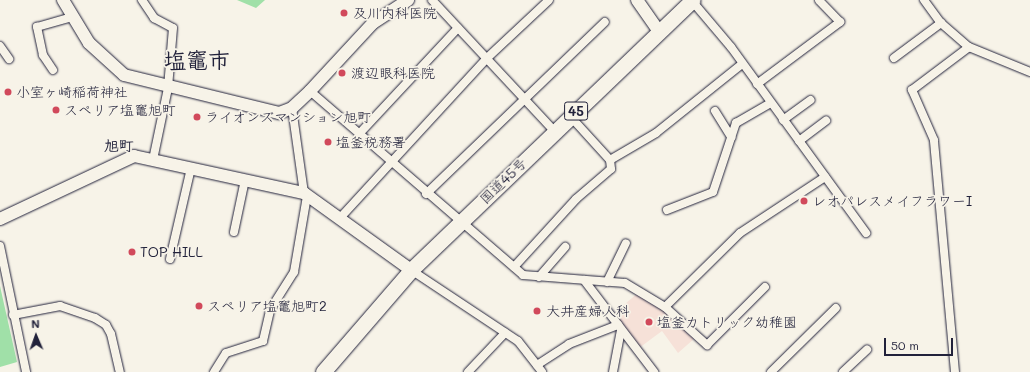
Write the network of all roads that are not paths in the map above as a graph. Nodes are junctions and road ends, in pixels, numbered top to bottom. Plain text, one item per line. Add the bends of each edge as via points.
1 (63, 0) edge
2 (142, 0) edge
3 (408, 0) edge
4 (432, 0) edge
5 (549, 0) edge
6 (637, 0) edge
7 (819, 0) edge
8 (924, 0) edge
9 (692, 1) edge
10 (73, 17) junction
11 (605, 22) dead end
12 (941, 23) junction
13 (458, 28) junction
14 (659, 32) junction
15 (0, 46) edge
16 (969, 47) junction
17 (894, 58) dead end
18 (9, 59) dead end
19 (486, 59) junction
20 (742, 64) junction
21 (53, 70) dead end
22 (1030, 72) edge
23 (757, 84) junction
24 (168, 88) junction
25 (310, 91) junction
26 (523, 98) junction
27 (811, 100) dead end
28 (770, 103) junction
29 (292, 108) junction
30 (715, 111) dead end
31 (570, 116) junction
32 (783, 120) junction
33 (826, 121) dead end
34 (554, 131) junction
35 (359, 134) junction
36 (731, 137) junction
37 (799, 141) junction
38 (153, 160) junction
39 (610, 160) junction
40 (392, 164) junction
41 (191, 168) junction
42 (825, 177) junction
43 (245, 180) junction
44 (306, 194) junction
45 (426, 194) junction
46 (667, 210) dead end
47 (340, 218) junction
48 (0, 219) edge
49 (459, 223) junction
50 (234, 232) dead end
51 (866, 233) dead end
52 (626, 243) dead end
53 (0, 246) edge
54 (565, 247) dead end
55 (170, 259) dead end
56 (514, 267) junction
57 (411, 270) junction
58 (539, 276) junction
59 (584, 280) junction
60 (607, 282) junction
61 (765, 287) dead end
62 (665, 307) junction
63 (836, 308) dead end
64 (13, 315) junction
65 (619, 328) junction
66 (506, 332) junction
67 (867, 350) dead end
68 (539, 368) edge
69 (26, 372) edge
70 (120, 372) edge
71 (214, 372) edge
72 (323, 372) edge
73 (468, 372) edge
74 (614, 372) edge
75 (654, 372) edge
76 (771, 372) edge
77 (843, 372) edge
78 (955, 372) edge

1 - 10 street
2 - 24 street via 154,18 173,28
3 - 25 street via 364,30
4 - 13 street
5 - 19 street
6 - 14 street
7 - 23 street via 840,22
8 - 12 street
9 - 14 highway, 国道45号 / 45
9 - 20 street
10 - 21 street via 37,27 43,55
10 - 24 street via 83,35 111,67 139,81
11 - 26 street
12 - 16 street
12 - 17 street
13 - 19 street
13 - 35 street
14 - 31 highway, 国道45号 / 45
15 - 18 street
16 - 22 street
16 - 78 street via 912,90 934,140
19 - 26 street
19 - 40 street
20 - 23 street
20 - 39 street via 656,133
23 - 28 street
24 - 29 street via 272,112
24 - 38 street
25 - 29 street
25 - 35 street
26 - 34 street
26 - 45 street
27 - 32 street
28 - 32 street
28 - 36 street via 736,123
29 - 44 street
30 - 36 street
31 - 34 highway, 国道45号 / 45
31 - 39 street
32 - 37 street
33 - 37 street
34 - 49 highway, 国道45号 / 45
35 - 40 street
36 - 46 street via 713,192
37 - 42 street
38 - 41 street
38 - 48 street via 128,157
39 - 56 street via 611,169 576,199
40 - 45 street
40 - 47 street
41 - 43 street
41 - 55 street
42 - 51 street
42 - 62 street via 740,232
43 - 44 street
43 - 50 street
44 - 47 street
44 - 71 street via 294,272 270,310 263,341 226,353
45 - 49 street
47 - 57 street
49 - 56 street
49 - 57 highway, 国道45号 / 45
52 - 60 street
53 - 64 street
54 - 58 street
56 - 58 street via 523,275
57 - 66 street
57 - 72 highway, 国道45号 / 45
58 - 59 street
59 - 60 street
59 - 65 street
60 - 62 street via 625,283
61 - 62 street via 707,345
63 - 76 street
64 - 69 street
64 - 70 street via 60,306 95,318 106,325 111,334
65 - 68 street via 569,344
65 - 74 street
65 - 75 street
66 - 68 street via 518,341
66 - 73 street
67 - 77 street

